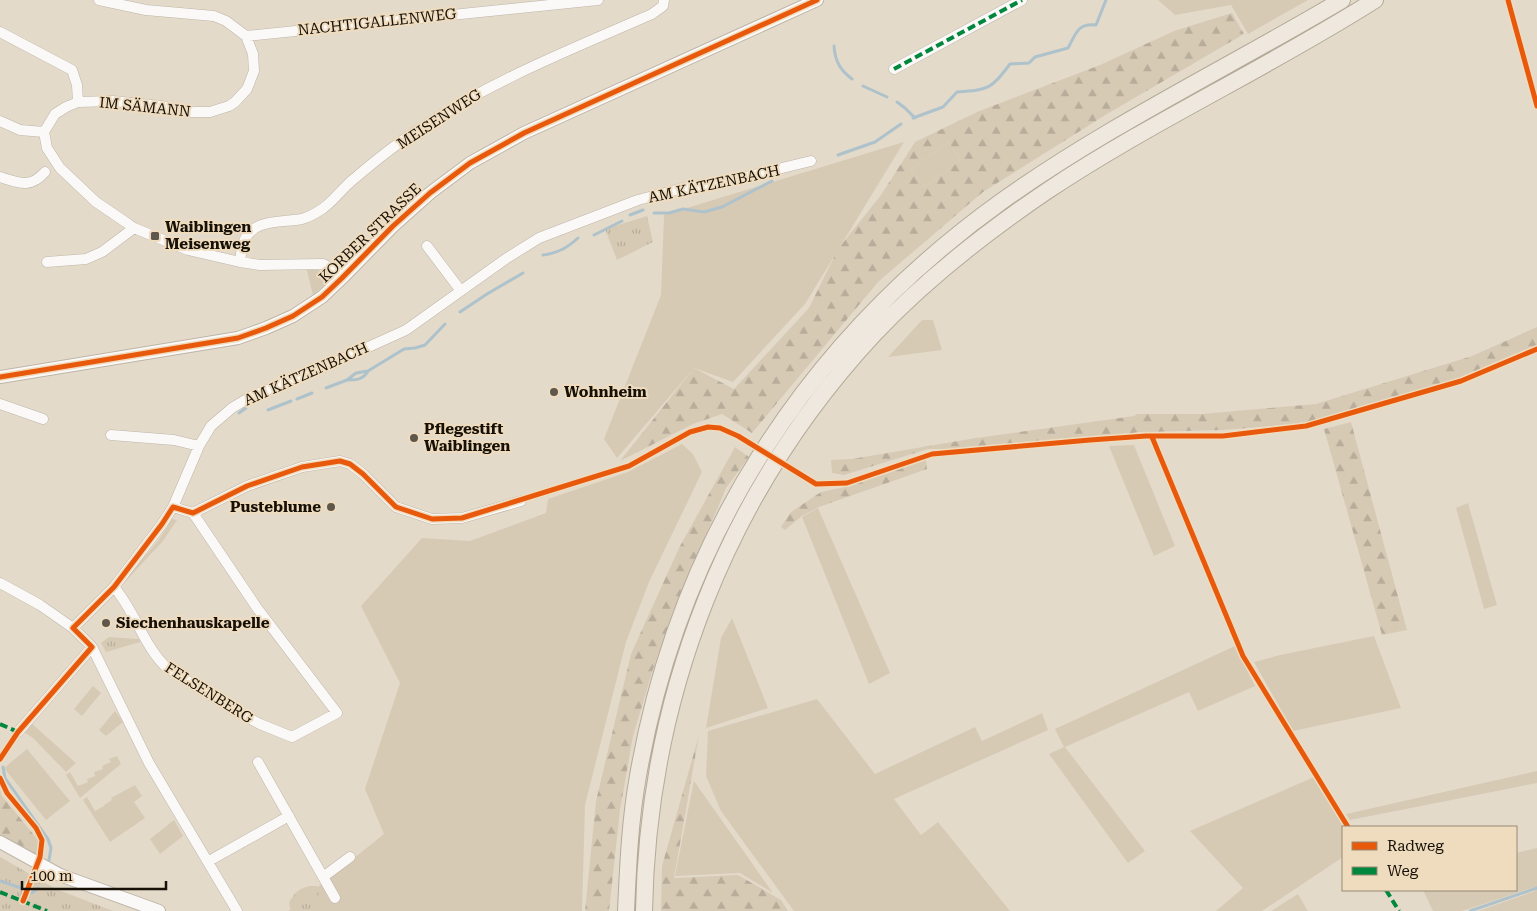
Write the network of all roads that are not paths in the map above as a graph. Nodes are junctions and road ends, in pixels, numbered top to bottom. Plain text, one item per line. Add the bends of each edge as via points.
1 (99, 0) edge
2 (598, 0) edge
3 (664, 0) edge
4 (817, 0) edge
5 (1022, 0) edge
6 (1342, 0) edge
7 (1375, 0) edge
8 (0, 32) edge
9 (246, 36) junction
10 (894, 69) dead end
11 (78, 102) junction
12 (0, 121) edge
13 (44, 132) junction
14 (811, 161) dead end
15 (45, 172) dead end
16 (0, 177) edge
17 (134, 228) junction
18 (427, 246) dead end
19 (47, 262) dead end
20 (240, 262) junction
21 (342, 278) junction
22 (461, 291) junction
23 (0, 377) edge
24 (0, 404) edge
25 (43, 419) dead end
26 (112, 435) dead end
27 (199, 446) junction
28 (521, 501) dead end
29 (172, 507) junction
30 (194, 514) junction
31 (0, 583) edge
32 (114, 587) junction
33 (73, 628) junction
34 (92, 647) junction
35 (18, 732) dead end
36 (258, 762) dead end
37 (289, 816) junction
38 (0, 842) edge
39 (350, 858) dead end
40 (208, 862) junction
41 (323, 877) junction
42 (335, 898) dead end
43 (145, 908) edge
44 (159, 911) edge
45 (237, 911) edge
46 (626, 911) edge
47 (644, 911) edge

1 - 9 street via 146,10 214,16
2 - 9 street, NACHTIGALLENWEG
3 - 20 street, MEISENWEG via 663,6 652,14 469,97 416,131 354,178 314,214 256,227 243,243
4 - 21 street, KORBER STRASSE via 524,133 470,163 392,226
5 - 10 street
6 - 46 highway via 1087,145 1001,202 905,279 864,320 801,395 725,514 673,636 651,712 638,778
7 - 47 highway via 1109,152 1009,218 918,291 875,333 816,403 777,460 741,523 690,640 667,721 655,779
8 - 11 street via 72,70
9 - 11 street, IM SÄMANN via 255,62 254,71 247,89 229,106 210,112 190,112 136,103
11 - 13 street, IM SÄMANN via 55,114
12 - 13 street via 20,130
13 - 17 street via 46,148 60,168 96,202
14 - 22 street, AM KÄTZENBACH via 638,200 539,238
15 - 16 street via 29,184
17 - 19 street via 102,252 86,259
17 - 20 street via 188,250
18 - 22 street
20 - 21 street via 260,265 323,264
21 - 23 street, KORBER STRASSE via 322,297 292,316 238,338
22 - 27 street, AM KÄTZENBACH via 406,330 252,396 211,426
24 - 25 street
26 - 27 street via 174,440
27 - 29 street, AM KÄTZENBACH
28 - 30 street via 462,518 432,519 396,507 363,474 340,461 302,467 247,486
29 - 30 street
29 - 32 street, AM KÄTZENBACH
30 - 32 street, FELSENBERG via 257,608 337,713 292,737 231,709 158,660 123,597
31 - 33 street
32 - 33 street, AM KÄTZENBACH
33 - 34 street
34 - 35 street
34 - 40 street via 149,763
36 - 37 street
37 - 40 street
37 - 41 street
38 - 43 street via 60,875
39 - 41 street
40 - 45 street
41 - 42 street
43 - 44 street

